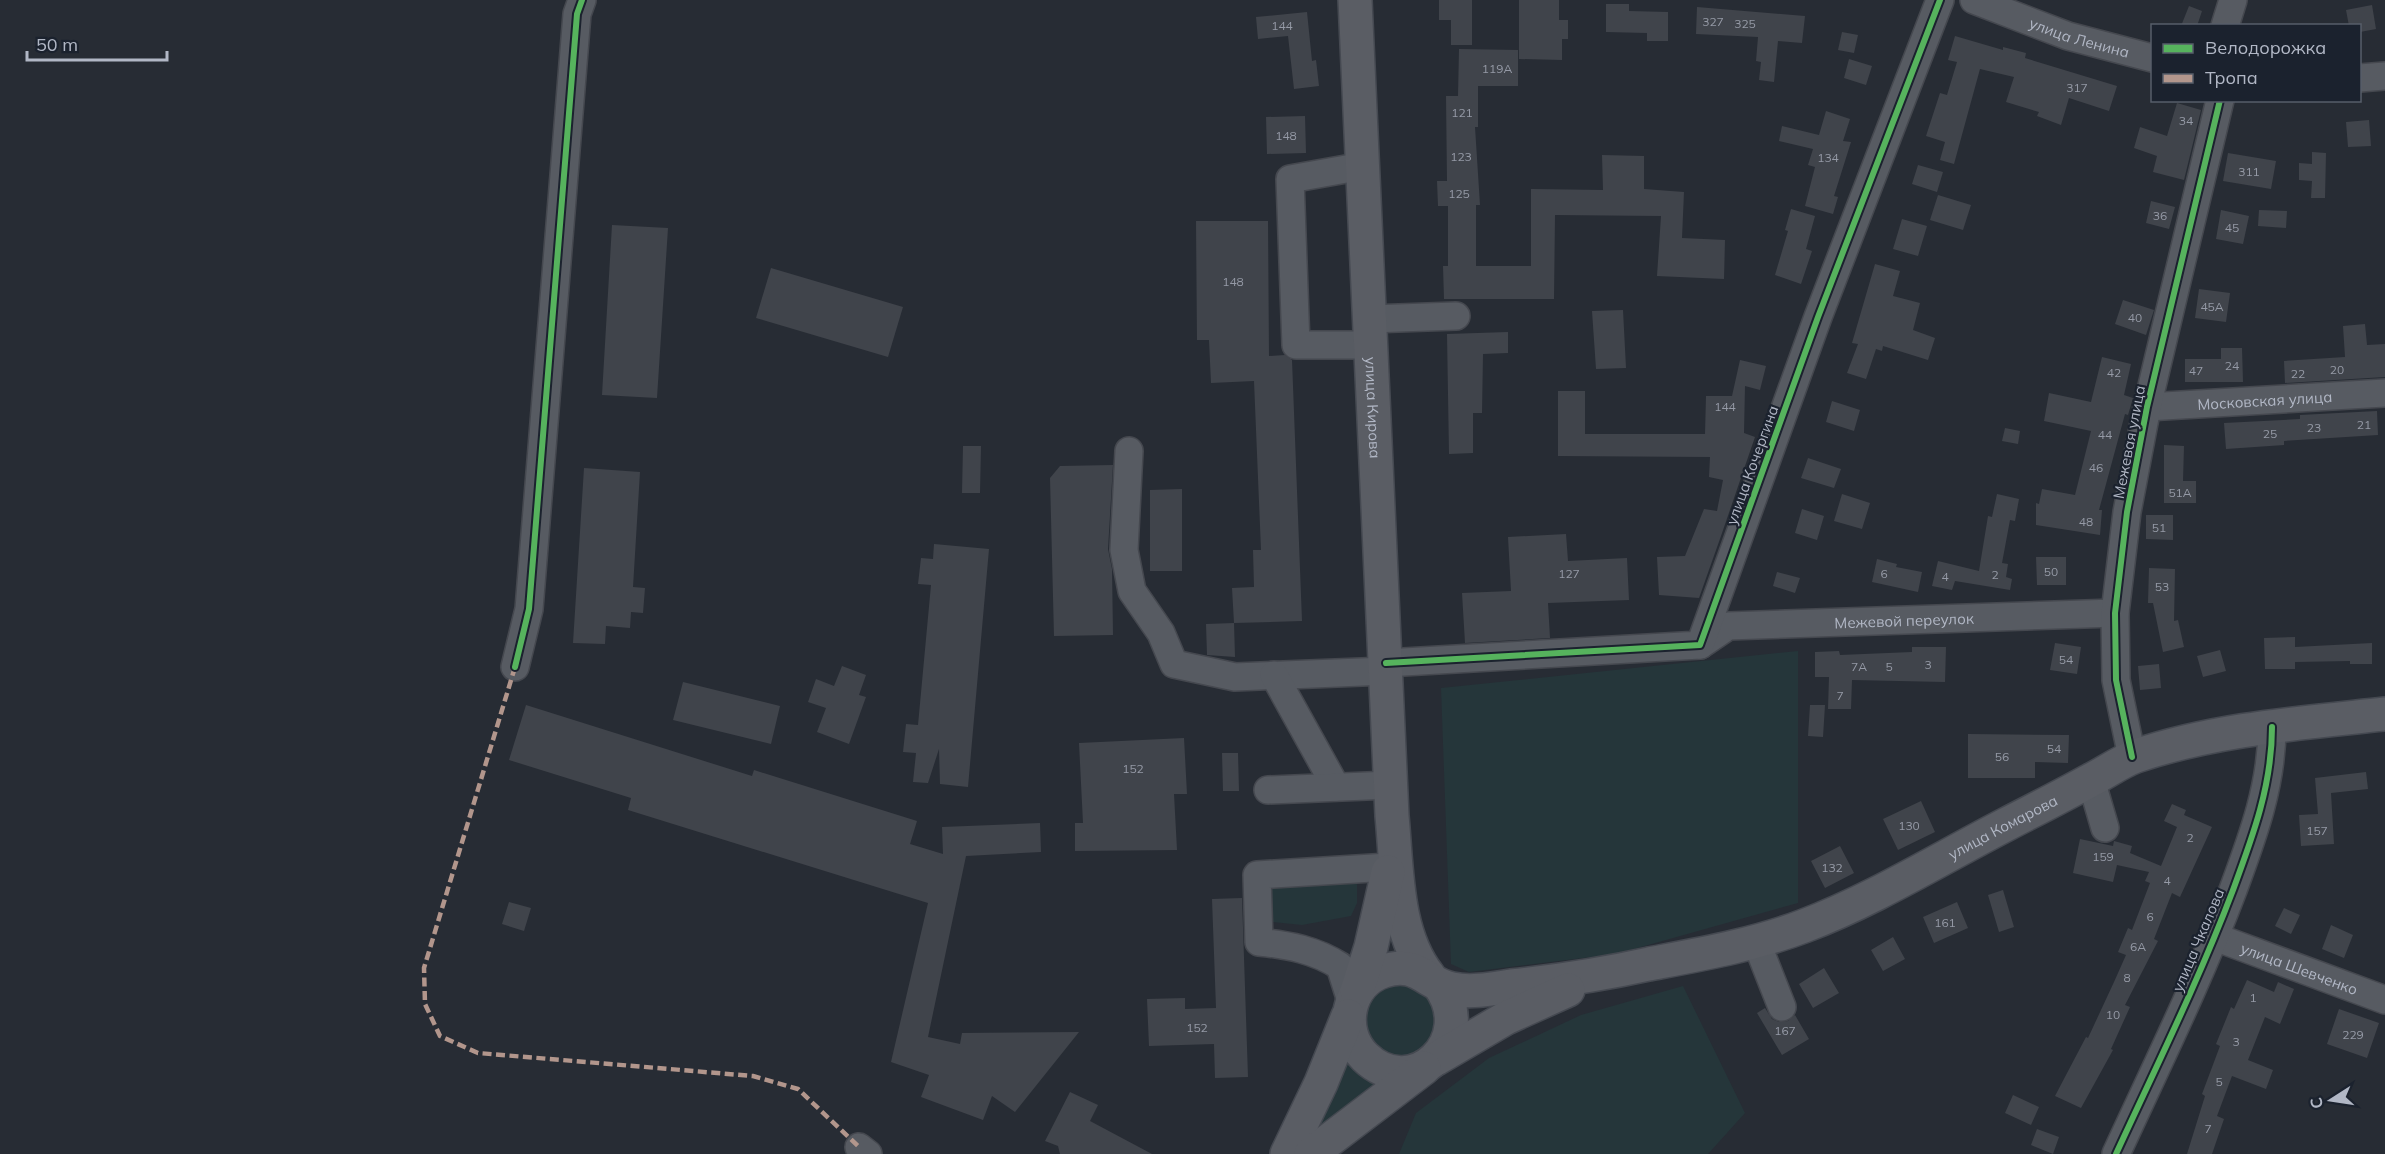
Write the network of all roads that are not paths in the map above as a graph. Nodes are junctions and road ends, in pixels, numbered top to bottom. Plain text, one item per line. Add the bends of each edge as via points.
1 (582, 0) edge
2 (1355, 0) edge
3 (1940, 0) edge
4 (1974, 0) edge
5 (2233, 0) edge
6 (2226, 24) edge
7 (2151, 58) edge
8 (2385, 76) edge
9 (2361, 78) edge
10 (2220, 102) edge
11 (1363, 166) junction
12 (1456, 316) dead end
13 (1370, 332) junction
14 (2385, 393) edge
15 (2147, 407) junction
16 (1129, 451) dead end
17 (2115, 612) junction
18 (1700, 645) junction
19 (515, 667) dead end
20 (1386, 667) junction
21 (1274, 675) junction
22 (2385, 714) edge
23 (2272, 726) junction
24 (2132, 757) junction
25 (2091, 780) junction
26 (1336, 787) junction
27 (1268, 790) dead end
28 (1391, 800) junction
29 (2105, 828) dead end
30 (1389, 867) junction
31 (2215, 937) junction
32 (1756, 941) junction
33 (1629, 969) junction
34 (1434, 980) junction
35 (2385, 1000) edge
36 (1352, 1004) junction
37 (1782, 1007) dead end
38 (1431, 1062) junction
39 (1287, 1154) edge
40 (1311, 1154) edge
41 (2116, 1154) edge

1 - 19 street via 577,14 529,609
2 - 11 main road, улица Кирова
3 - 18 street, улица Кочергина via 1818,317
4 - 7 street, улица Ленина via 2068,36
5 - 6 street
8 - 9 street
10 - 15 street, Межевая улица
11 - 13 main road, улица Кирова
11 - 13 street via 1290,179 1296,345
12 - 13 street
13 - 20 main road, улица Кирова
14 - 15 street, Московская улица
15 - 17 street, Межевая улица via 2127,512
16 - 21 street via 1124,550 1132,591 1161,633 1174,664 1235,677
17 - 18 street, Межевой переулок via 1728,626
17 - 24 street, Межевая улица via 2116,680
18 - 20 street
20 - 21 street
20 - 28 main road, улица Кирова
21 - 26 street
22 - 23 main road, улица Комарова
23 - 24 main road, улица Комарова via 2222,733
23 - 31 street, улица Чкалова via 2272,761 2258,824
24 - 25 main road, улица Комарова
25 - 29 street
25 - 32 main road, улица Комарова via 1858,901 1805,926
26 - 27 street
26 - 28 street
28 - 30 main road
28 - 34 main road via 1406,925 1413,950
30 - 36 main road via 1380,914
30 - 36 street via 1257,875 1259,942 1322,955 1340,966
31 - 35 street, улица Шевченко
31 - 41 street, улица Чкалова
32 - 33 main road, улица Комарова
32 - 37 street
33 - 34 main road via 1479,990 1451,989
33 - 38 main road via 1555,995 1506,1018
34 - 36 main road via 1401,968 1384,971 1372,977
34 - 38 main road via 1452,1011 1452,1028 1446,1046
36 - 38 main road via 1354,1041 1367,1059 1396,1072
36 - 39 main road
38 - 40 main road

